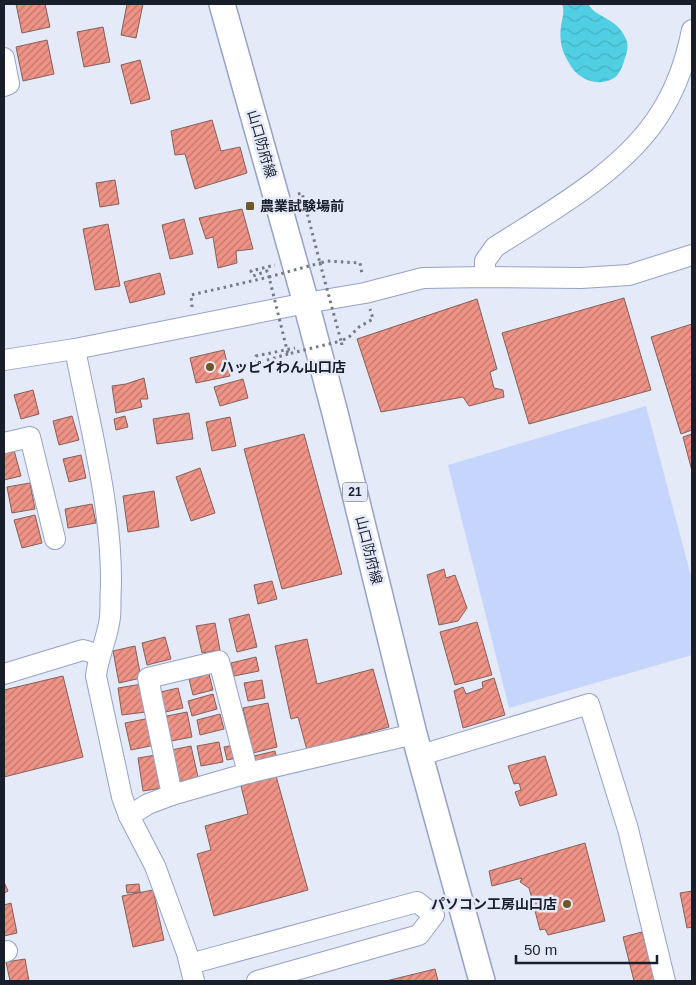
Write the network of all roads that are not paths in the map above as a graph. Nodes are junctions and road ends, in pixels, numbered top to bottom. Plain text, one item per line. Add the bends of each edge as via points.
1 (222, 4) edge
2 (692, 30) edge
3 (4, 58) edge
4 (4, 86) edge
5 (692, 255) edge
6 (485, 277) junction
7 (306, 303) junction
8 (75, 348) junction
9 (4, 360) edge
10 (4, 443) edge
11 (55, 538) dead end
12 (100, 655) junction
13 (4, 674) edge
14 (417, 745) junction
15 (248, 773) junction
16 (172, 795) junction
17 (129, 816) junction
18 (193, 977) edge
19 (257, 981) edge
20 (482, 981) edge
21 (665, 981) edge

1 - 7 main road, 山口防府線 / 21
2 - 6 street via 674,90 648,130 589,184 496,248 484,261
3 - 4 street via 9,84
5 - 6 street via 629,275
6 - 7 street via 423,278 365,293
7 - 8 street
7 - 14 main road, 山口防府線 / 21
8 - 9 street
8 - 12 street via 108,532 110,618
10 - 11 street via 30,437
12 - 13 street via 83,650
12 - 17 street via 96,676
14 - 15 street
14 - 20 main road, 山口防府線 / 21
14 - 21 street via 589,704 628,829
15 - 16 street
15 - 16 street via 219,661 148,678
16 - 17 street
17 - 18 street via 155,866
18 - 19 street via 417,902 434,915 419,935

